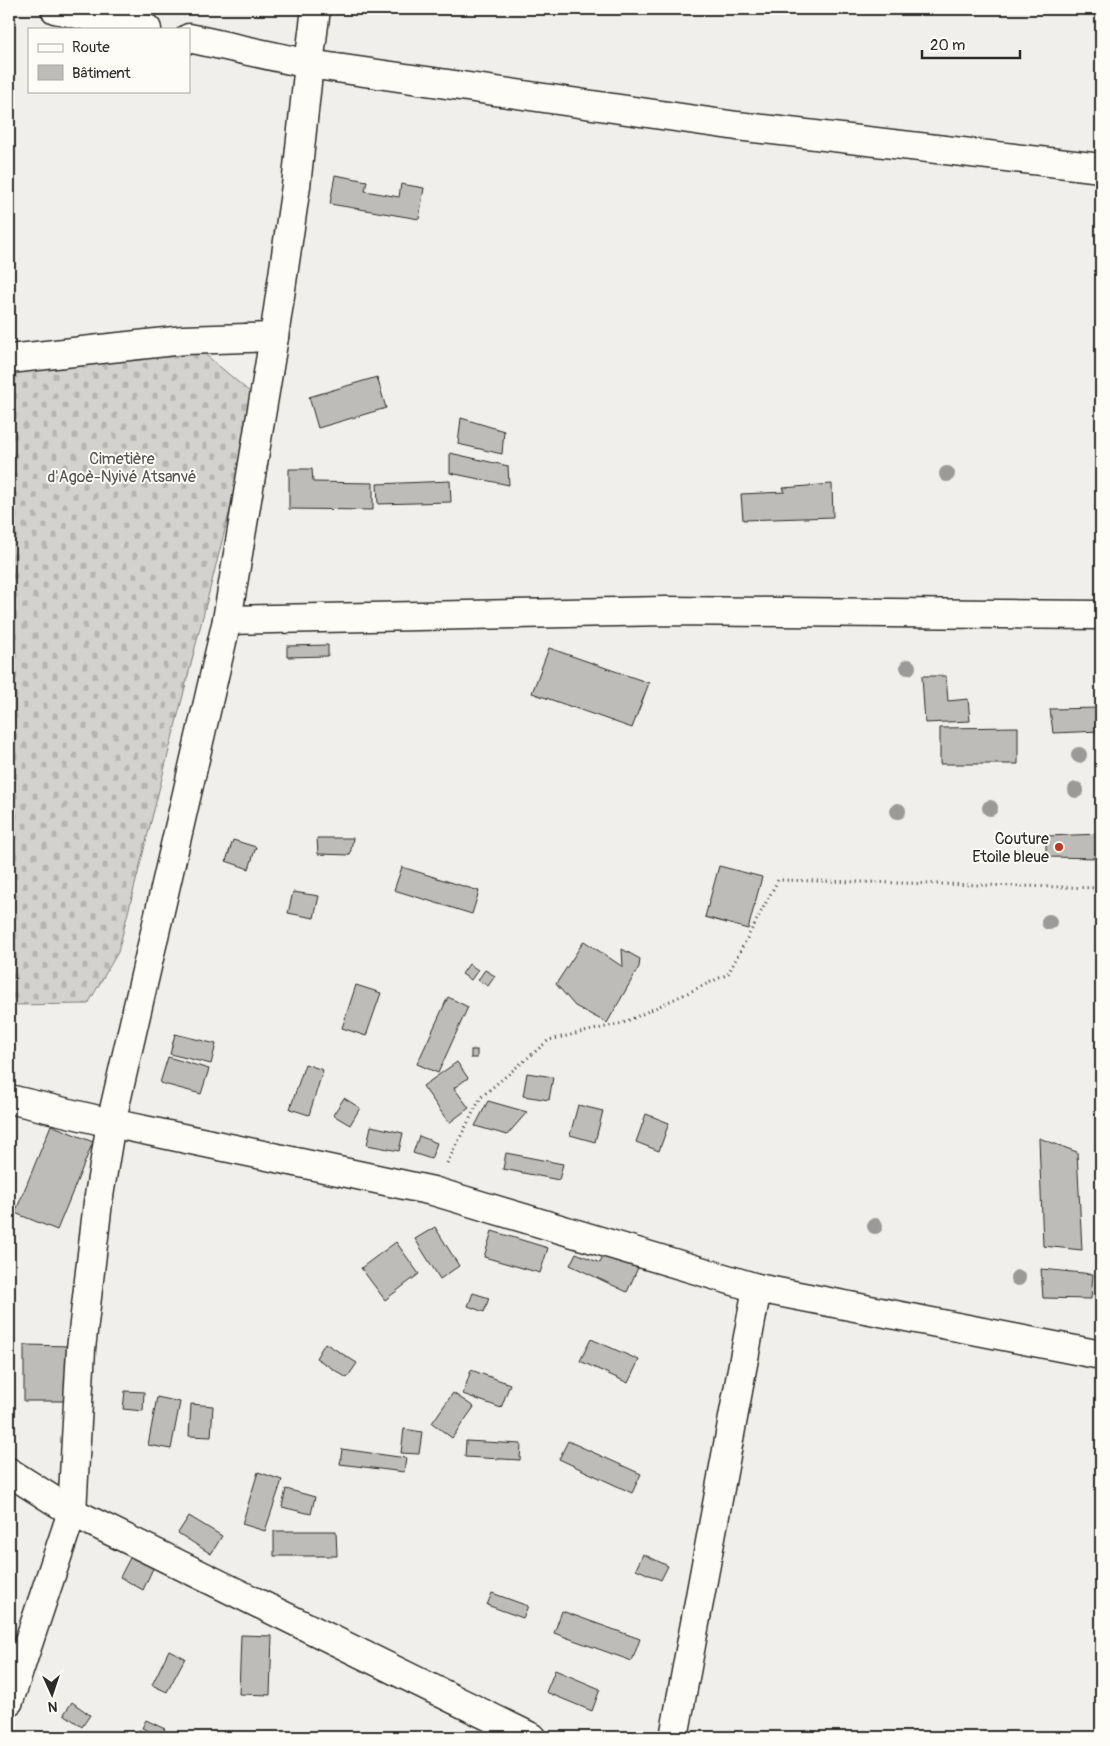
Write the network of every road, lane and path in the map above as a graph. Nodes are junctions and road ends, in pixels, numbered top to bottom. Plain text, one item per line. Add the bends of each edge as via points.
1 (55, 9) edge
2 (316, 9) edge
3 (142, 28) edge
4 (190, 38) edge
5 (308, 64) junction
6 (1101, 168) edge
7 (274, 337) junction
8 (9, 359) edge
9 (1101, 615) edge
10 (227, 620) junction
11 (1101, 888) edge
12 (9, 1098) edge
13 (111, 1123) junction
14 (433, 1191) junction
15 (757, 1288) junction
16 (1101, 1355) edge
17 (9, 1472) edge
18 (72, 1512) junction
19 (9, 1701) edge
20 (531, 1737) edge
21 (674, 1737) edge

1 - 3 street
2 - 5 street
4 - 5 street
5 - 6 street via 737,126
5 - 7 street via 296,186
7 - 8 street via 184,340
7 - 10 street
9 - 10 street via 666,611
10 - 13 street
11 - 14 path via 778,880 728,974 623,1023 549,1040 481,1097
12 - 13 street
13 - 14 street
13 - 18 street via 81,1349
14 - 15 street
15 - 16 street
15 - 21 street
17 - 18 street
18 - 19 street
18 - 20 street

